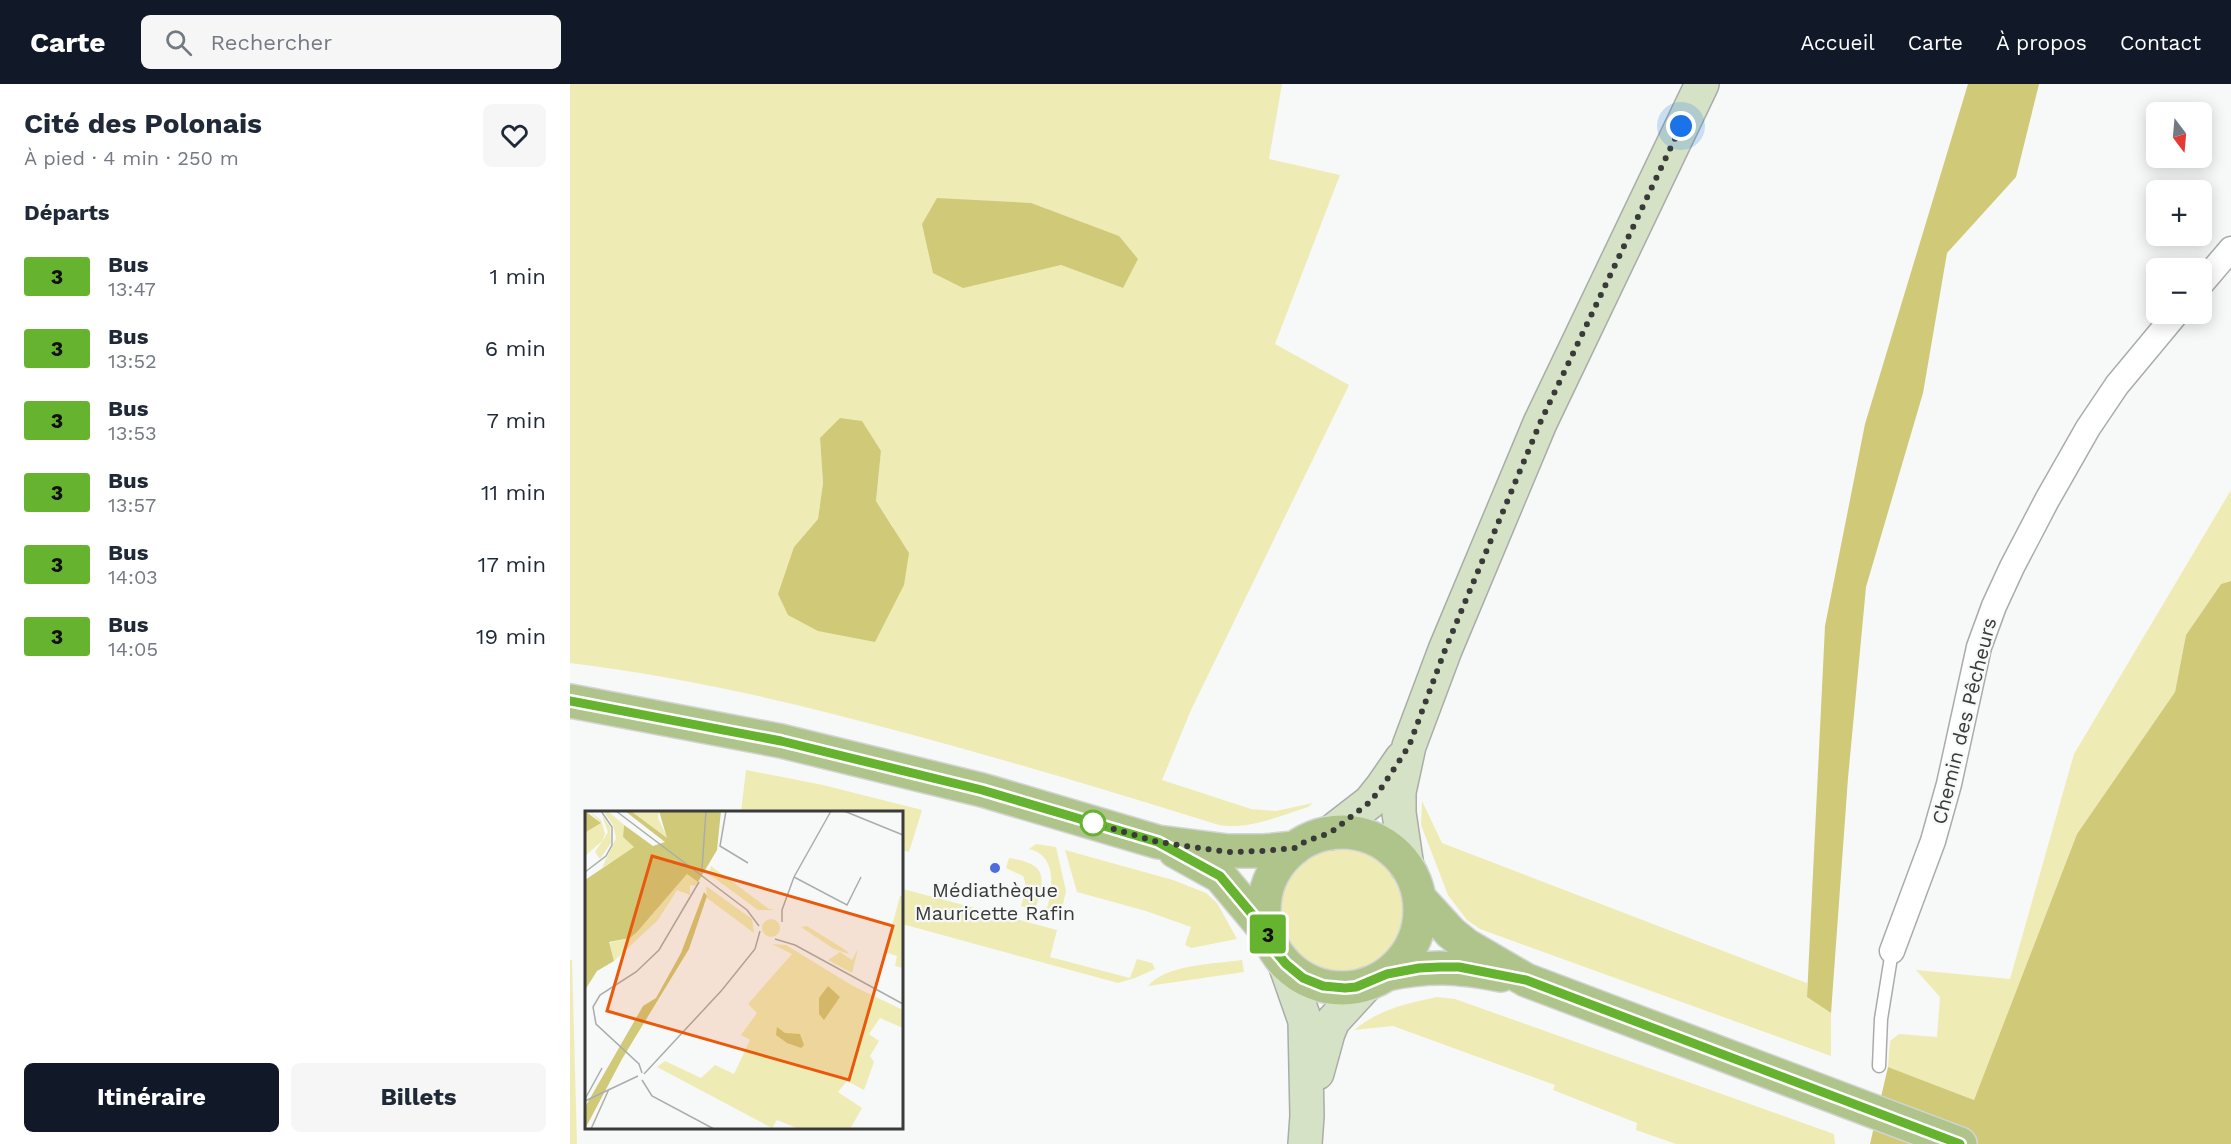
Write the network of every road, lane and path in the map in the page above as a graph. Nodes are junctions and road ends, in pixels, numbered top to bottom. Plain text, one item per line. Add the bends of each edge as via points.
1 (1701, 84) edge
2 (2231, 249) edge
3 (2212, 271) edge
4 (2168, 324) edge
5 (570, 701) edge
6 (1409, 746) junction
7 (1330, 833) junction
8 (1158, 842) junction
9 (1295, 848) junction
10 (1407, 867) junction
11 (1419, 898) junction
12 (1267, 932) junction
13 (1892, 951) joint
14 (1286, 964) junction
15 (1377, 979) junction
16 (1526, 980) junction
17 (1879, 1066) dead end
18 (1306, 1130) edge
19 (1960, 1144) edge

1 - 6 street via 1540,423
2 - 3 street
4 - 13 street, Chemin des Pêcheurs via 2116,385 2088,428 1994,606 1979,647 1933,841
5 - 8 main road via 792,743 982,790
6 - 7 street via 1370,802
6 - 10 street via 1399,813
7 - 9 main road
7 - 10 main road via 1356,833 1379,842
8 - 9 main road via 1228,852
8 - 12 main road via 1220,876
9 - 12 main road via 1277,868 1266,892
10 - 11 main road
11 - 15 main road via 1420,922 1412,946 1405,957
11 - 16 main road via 1466,945
12 - 14 main road
13 - 17 lane, Chemin des Pêcheurs via 1881,1019
14 - 15 main road via 1303,978 1323,986 1345,988
14 - 18 street via 1305,1021
15 - 16 main road via 1419,968 1459,967
15 - 18 street via 1334,1021 1328,1033
16 - 19 main road

